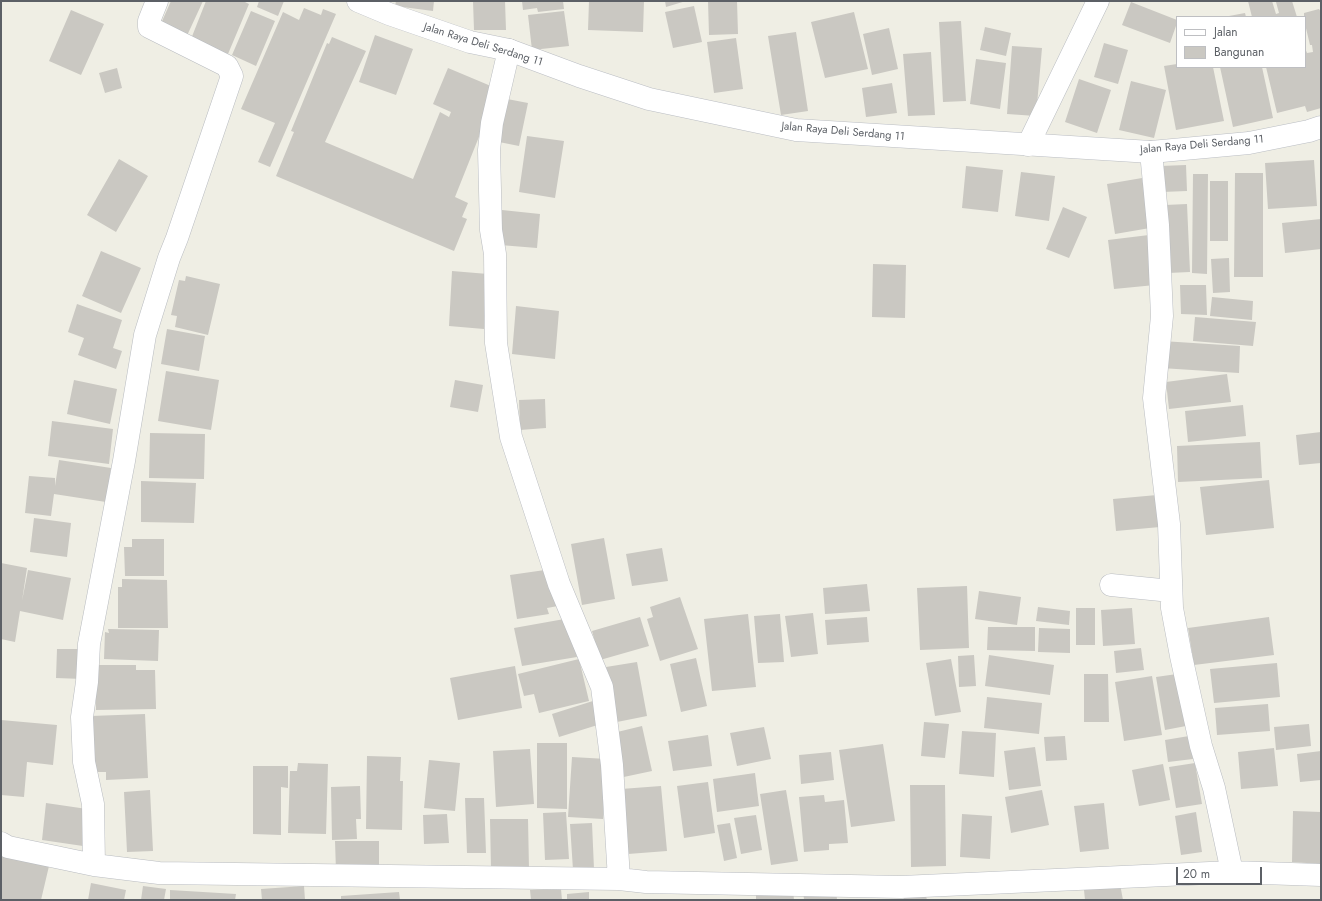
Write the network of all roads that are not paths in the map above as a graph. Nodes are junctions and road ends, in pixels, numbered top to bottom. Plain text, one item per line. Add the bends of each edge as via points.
1 (157, 1) edge
2 (358, 1) edge
3 (1098, 1) edge
4 (509, 50) junction
5 (1321, 127) edge
6 (1028, 145) junction
7 (1151, 152) junction
8 (1110, 585) dead end
9 (1171, 591) junction
10 (1, 843) edge
11 (94, 865) junction
12 (1232, 872) junction
13 (1321, 875) edge
14 (620, 879) junction

1 - 11 street via 149,27 227,66 232,76 145,335 89,644 82,717 84,762 93,804
2 - 4 street, Jalan Raya Deli Serdang 11 via 470,42
3 - 6 street
4 - 6 street, Jalan Raya Deli Serdang 11 via 649,99 796,130
4 - 14 street via 492,123 489,150 495,254 496,343 511,437 559,584 602,687 612,765
5 - 7 street, Jalan Raya Deli Serdang 11 via 1249,143
6 - 7 street, Jalan Raya Deli Serdang 11
7 - 9 street via 1158,225 1162,316 1154,398 1169,524
8 - 9 street
9 - 12 street via 1181,656
10 - 11 street via 8,847
11 - 14 street via 159,873
12 - 13 street
12 - 14 street via 901,887 646,882

